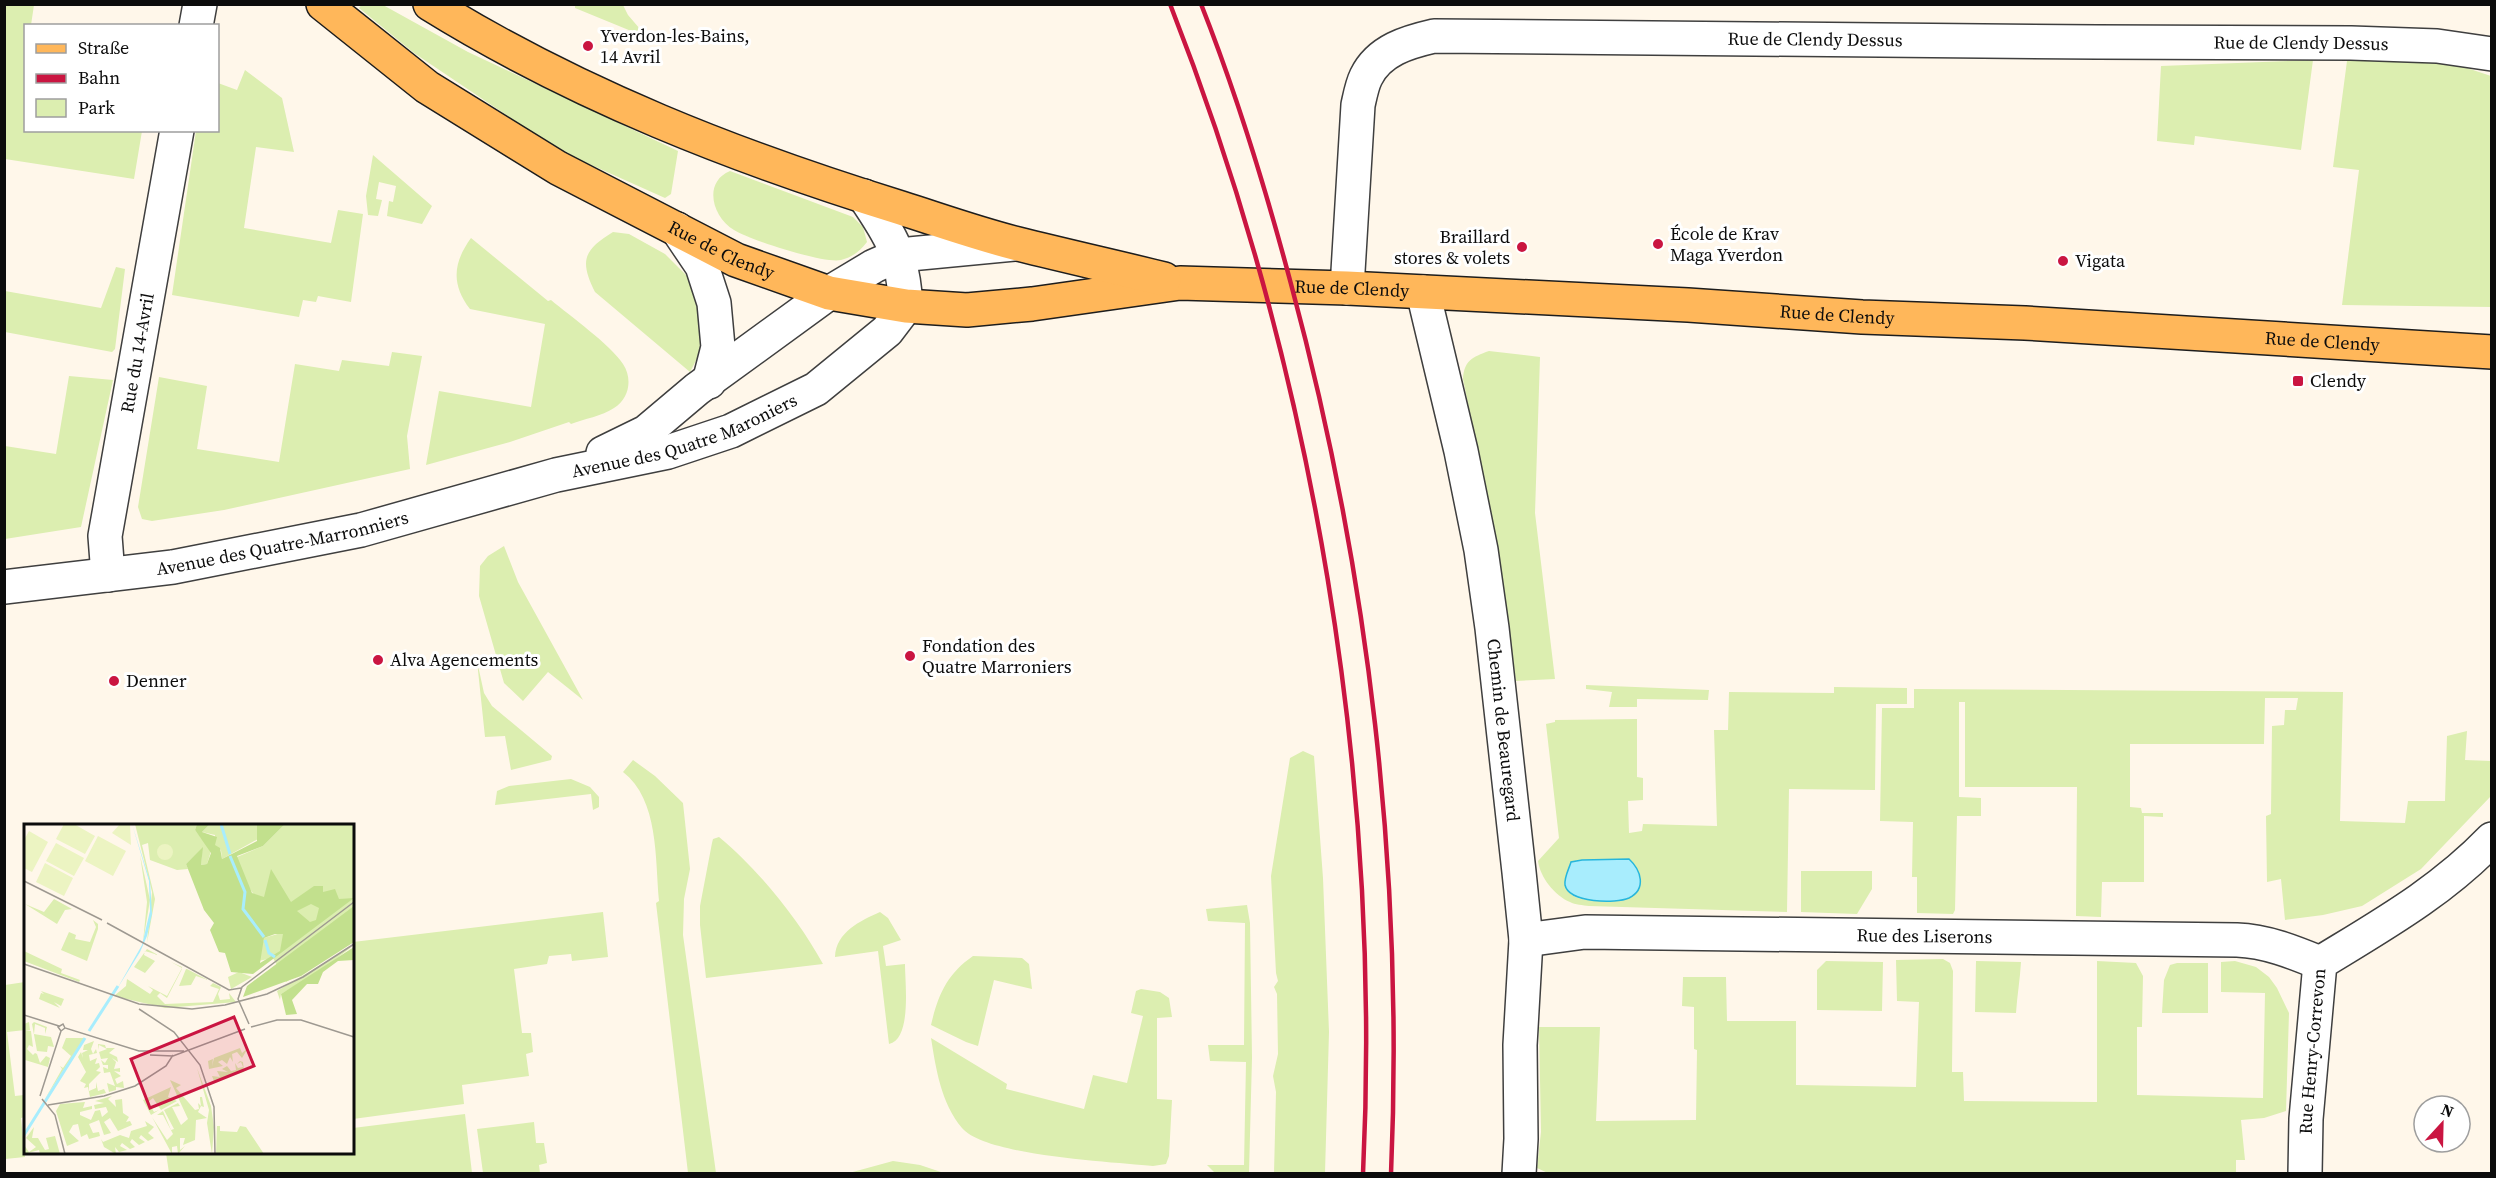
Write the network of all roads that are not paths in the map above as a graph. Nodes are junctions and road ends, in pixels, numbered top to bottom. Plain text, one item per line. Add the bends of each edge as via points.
1 (200, 4) edge
2 (323, 4) edge
3 (430, 4) edge
4 (196, 24) edge
5 (2492, 54) edge
6 (177, 132) edge
7 (864, 196) junction
8 (677, 229) junction
9 (1019, 244) junction
10 (899, 255) junction
11 (1180, 283) junction
12 (1347, 288) junction
13 (1423, 292) junction
14 (829, 293) junction
15 (906, 306) junction
16 (2492, 351) edge
17 (709, 382) junction
18 (556, 475) junction
19 (108, 575) junction
20 (4, 587) edge
21 (2492, 839) edge
22 (1526, 940) junction
23 (2320, 963) junction
24 (1519, 1173) edge
25 (2305, 1173) edge

1 - 4 street
2 - 8 main road, Rue de Clendy via 427,87 558,168
3 - 7 main road, Rue de Clendy via 575,84 704,141
5 - 12 street, Rue de Clendy Dessus via 2437,45 2351,42 1434,36 1404,42 1381,58 1366,76 1358,105
6 - 19 street, Rue du 14-Avril via 105,536
7 - 9 main road, Rue de Clendy
7 - 10 street
8 - 14 main road, Rue de Clendy via 736,260
8 - 17 street via 702,266 714,303 718,347
9 - 10 street, Avenue des Quatre Maroniers
9 - 11 main road, Rue de Clendy
10 - 14 street, Avenue des Quatre Maroniers
10 - 15 street
11 - 12 main road, Rue de Clendy
11 - 15 main road, Rue de Clendy via 967,310
12 - 13 main road, Rue de Clendy
13 - 16 main road, Rue de Clendy
13 - 22 street, Chemin de Beauregard via 1481,550
14 - 15 main road, Rue de Clendy
14 - 17 street, Avenue des Quatre Maroniers
15 - 18 street, Avenue des Quatre Maroniers via 886,331 816,390 731,431 668,452
17 - 18 street, Avenue des Quatre Maroniers via 646,432
18 - 19 street, Avenue des Quatre-Marronniers via 361,530 173,567
19 - 20 street, Avenue des Quatre-Marronniers
21 - 23 street, Rue Henry-Correvon via 2423,900
22 - 23 street, Rue des Liserons via 1585,932 2254,940
22 - 24 street, Chemin de Beauregard
23 - 25 street, Rue Henry-Correvon

